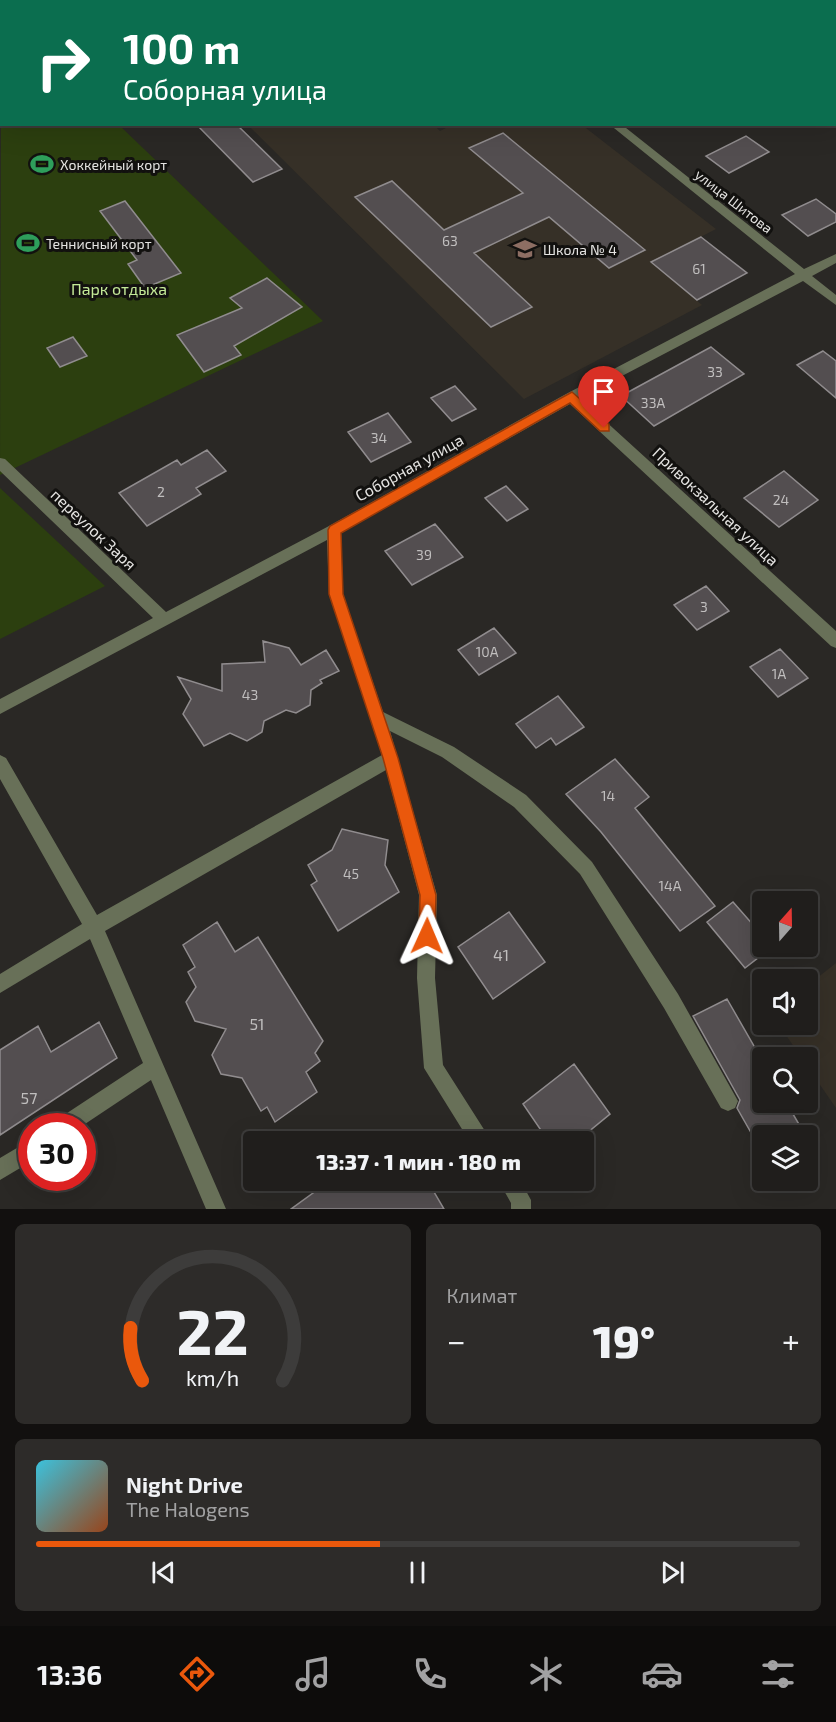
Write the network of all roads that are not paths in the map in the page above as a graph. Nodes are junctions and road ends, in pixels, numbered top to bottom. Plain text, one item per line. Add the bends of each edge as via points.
1 (617, 126) edge
2 (836, 258) edge
3 (803, 275) junction
4 (836, 301) edge
5 (572, 397) junction
6 (0, 463) edge
7 (334, 530) junction
8 (165, 620) junction
9 (836, 641) edge
10 (0, 707) edge
11 (376, 716) junction
12 (391, 758) junction
13 (0, 763) edge
14 (94, 927) junction
15 (0, 984) edge
16 (154, 1067) junction
17 (728, 1101) dead end
18 (85, 1113) edge
19 (475, 1131) edge
20 (18, 1158) edge
21 (0, 1170) edge
22 (515, 1191) edge
23 (216, 1209) edge
24 (521, 1209) edge

1 - 3 street, улица Шитова
2 - 3 street, Соборная улица
3 - 4 street, улица Шитова
3 - 5 street, Соборная улица
5 - 7 street, Соборная улица
5 - 9 street, Привокзальная улица
6 - 8 street, переулок Заря
7 - 8 street, Соборная улица
7 - 11 street via 336,594
8 - 10 street, Соборная улица
11 - 12 street
11 - 17 street via 448,752 520,801 586,868 671,1001
12 - 14 street
12 - 19 street via 428,895 426,978 434,1068
13 - 14 street
14 - 15 street
14 - 16 street
16 - 18 street
16 - 23 street
20 - 21 street
22 - 24 street

